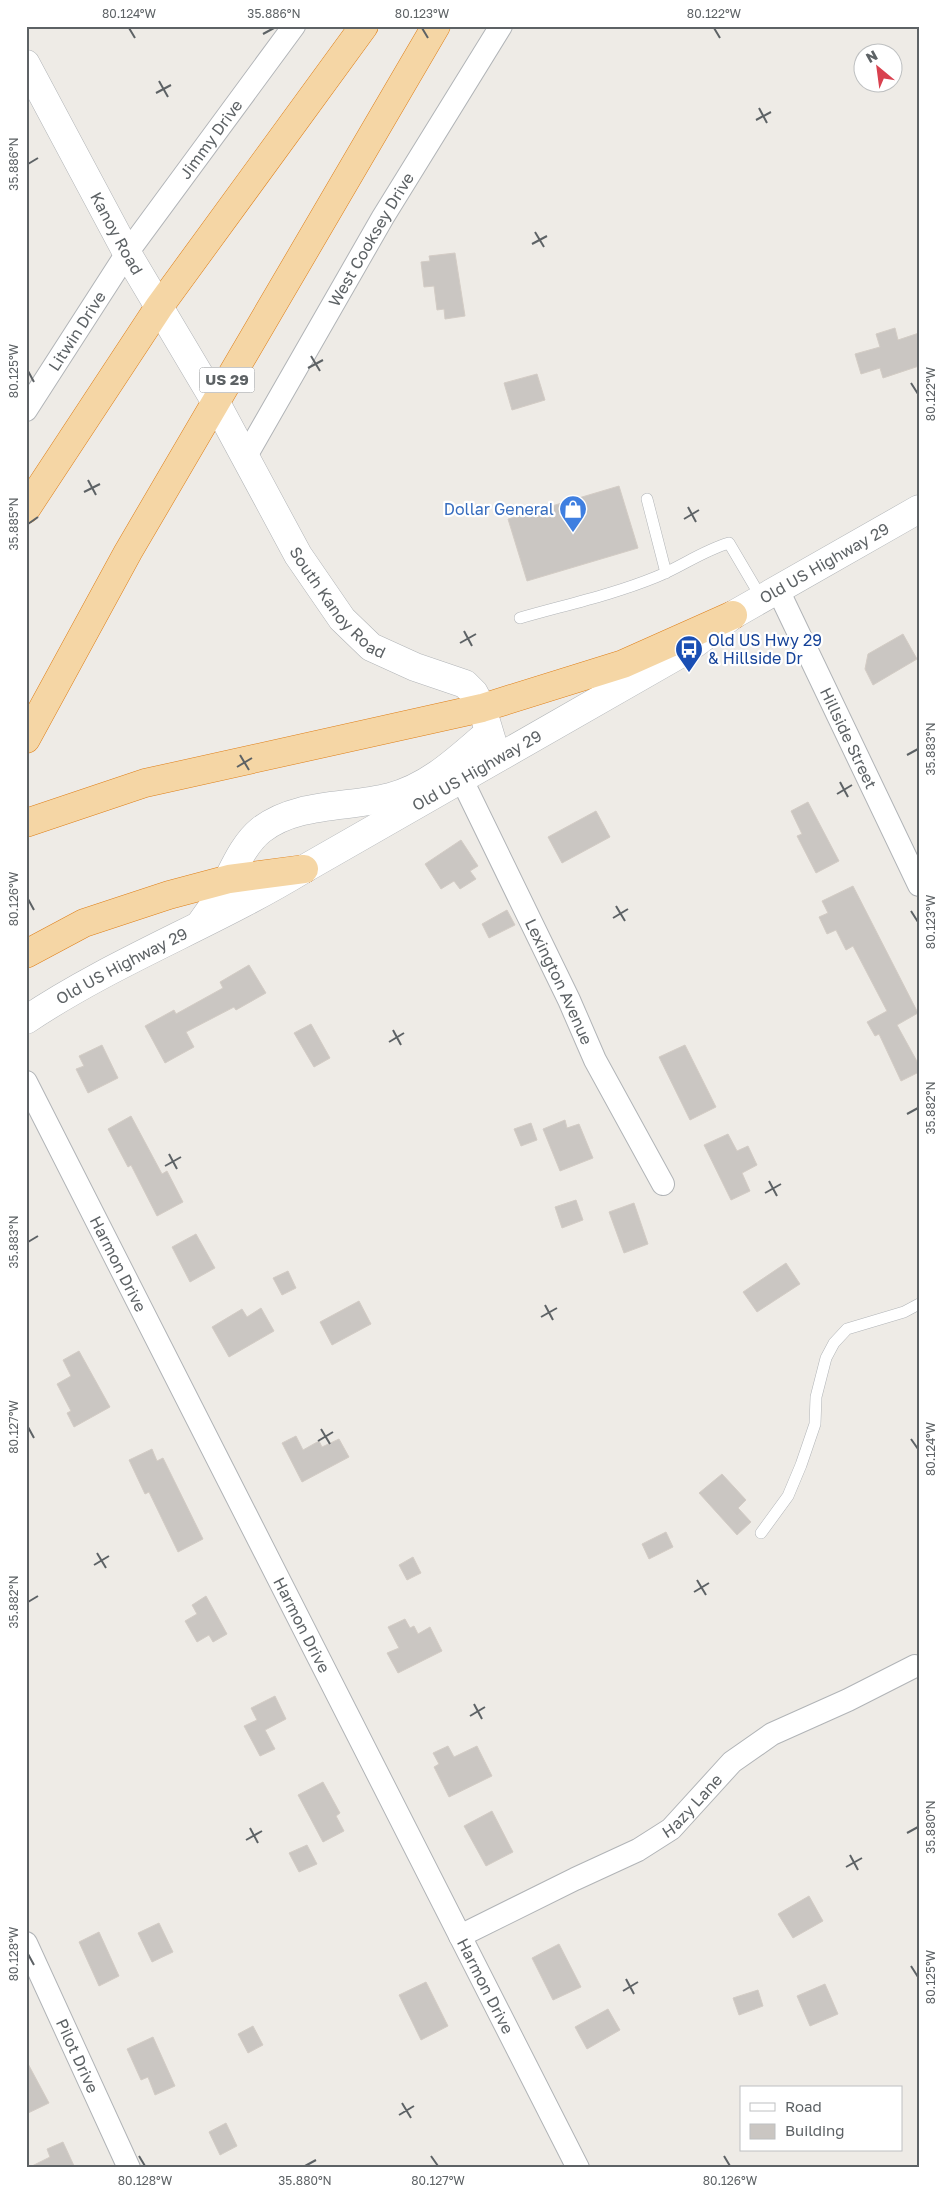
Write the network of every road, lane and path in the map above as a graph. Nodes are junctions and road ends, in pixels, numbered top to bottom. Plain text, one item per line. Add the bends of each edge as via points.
1 (294, 26) edge
2 (364, 26) edge
3 (436, 26) edge
4 (501, 26) edge
5 (26, 64) edge
6 (127, 253) junction
7 (159, 307) junction
8 (215, 401) junction
9 (26, 410) edge
10 (246, 456) junction
11 (647, 499) dead end
12 (26, 508) edge
13 (919, 509) edge
14 (666, 574) junction
15 (770, 594) junction
16 (733, 615) junction
17 (520, 618) dead end
18 (489, 733) junction
19 (26, 739) edge
20 (461, 778) junction
21 (26, 823) edge
22 (304, 869) junction
23 (229, 879) junction
24 (919, 885) edge
25 (201, 923) junction
26 (26, 954) edge
27 (26, 1020) edge
28 (26, 1082) edge
29 (663, 1184) dead end
30 (919, 1304) edge
31 (761, 1533) dead end
32 (915, 1666) dead end
33 (460, 1936) junction
34 (26, 1943) edge
35 (129, 2168) edge
36 (578, 2168) edge

1 - 6 street, Jimmy Drive
2 - 7 highway
3 - 8 highway, US 29
4 - 10 street, West Cooksey Drive via 383,216
5 - 6 street, Kanoy Road
6 - 7 street, Kanoy Road
6 - 9 street, Litwin Drive
7 - 8 street, Kanoy Road
7 - 12 highway
8 - 10 street, South Kanoy Road
8 - 19 highway, US 29
10 - 18 street, South Kanoy Road via 298,555 342,619 372,647 465,684 474,693
11 - 14 lane
13 - 15 street, Old US Highway 29
14 - 15 lane via 710,549 729,543
14 - 17 lane
15 - 16 street, Old US Highway 29
15 - 24 street, Hillside Street
16 - 18 highway via 623,664
16 - 18 street, Old US Highway 29 via 685,651
18 - 20 street, Old US Highway 29
18 - 21 highway via 145,783
18 - 23 street via 445,770 419,786 392,797 301,812 277,820 252,839
20 - 22 street, Old US Highway 29
20 - 29 street, Lexington Avenue via 595,1060
22 - 23 highway
22 - 25 street, Old US Highway 29 via 268,891
23 - 25 street
23 - 26 highway via 169,895 84,924
25 - 27 street, Old US Highway 29 via 59,998
28 - 33 street, Harmon Drive
30 - 31 lane via 904,1312 847,1329 834,1343 826,1358 816,1397 816,1424 802,1465 788,1496
32 - 33 street, Hazy Lane via 772,1734 732,1762 671,1829 638,1850
33 - 36 street, Harmon Drive
34 - 35 street, Pilot Drive

